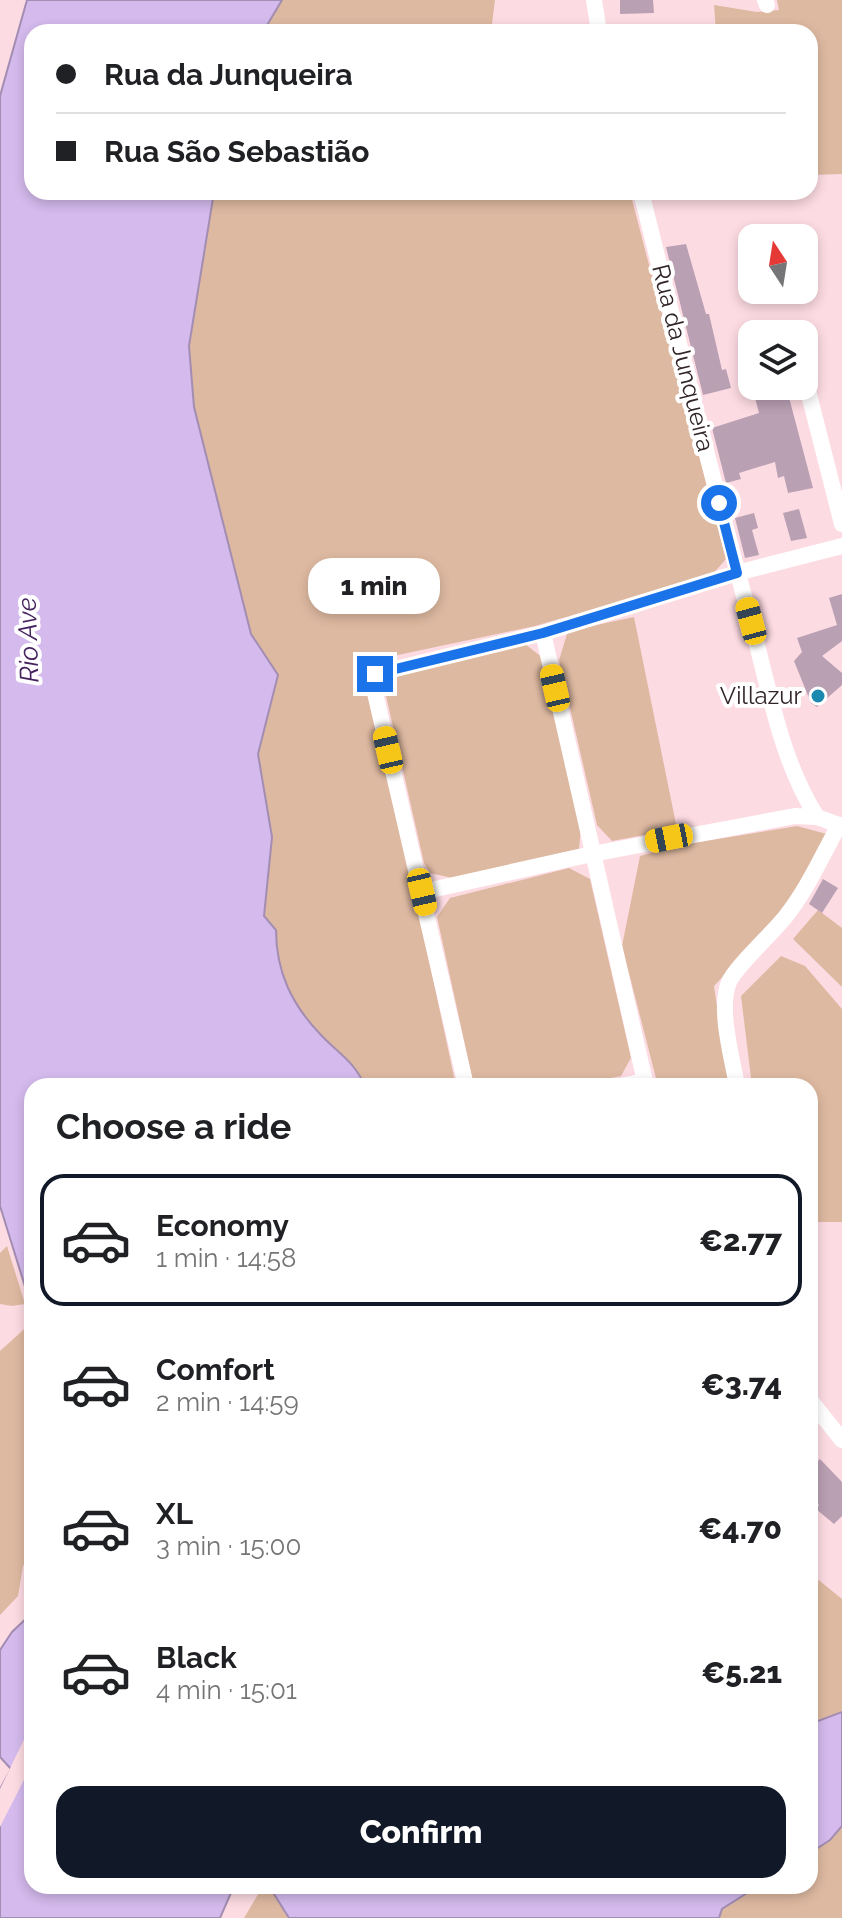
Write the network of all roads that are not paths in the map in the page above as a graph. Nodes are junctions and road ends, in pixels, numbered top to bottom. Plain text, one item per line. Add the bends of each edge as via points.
1 (594, 0) edge
2 (598, 24) edge
3 (643, 200) edge
4 (812, 400) edge
5 (835, 468) edge
6 (842, 524) edge
7 (842, 546) edge
8 (737, 573) junction
9 (543, 633) junction
10 (817, 817) junction
11 (841, 826) edge
12 (592, 854) junction
13 (422, 892) junction
14 (464, 1078) edge
15 (645, 1078) edge
16 (736, 1078) edge
17 (818, 1410) edge
18 (842, 1440) edge

1 - 2 street
3 - 8 street, Rua da Junqueira
4 - 5 street
5 - 6 street
7 - 8 street
8 - 9 street
8 - 10 street, Rua da Junqueira via 792,767
9 - 12 street
9 - 13 street via 375,674 375,693
10 - 11 street
10 - 12 street via 774,819
11 - 16 street via 789,913 730,980 725,998
12 - 13 street
12 - 15 street
13 - 14 street
17 - 18 street

